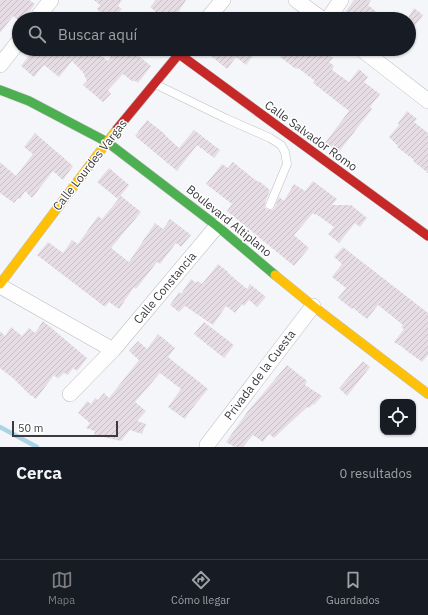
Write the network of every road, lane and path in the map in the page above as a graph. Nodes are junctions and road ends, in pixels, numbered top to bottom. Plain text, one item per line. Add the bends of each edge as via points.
1 (51, 0) edge
2 (223, 0) edge
3 (296, 0) edge
4 (341, 0) edge
5 (42, 12) edge
6 (214, 12) edge
7 (312, 12) edge
8 (333, 12) edge
9 (12, 50) edge
10 (178, 56) edge
11 (186, 56) edge
12 (370, 56) edge
13 (0, 65) edge
14 (155, 84) junction
15 (0, 90) edge
16 (428, 101) edge
17 (107, 142) junction
18 (270, 205) dead end
19 (217, 226) junction
20 (428, 236) edge
21 (0, 285) edge
22 (313, 306) junction
23 (113, 350) junction
24 (70, 394) dead end
25 (428, 394) edge
26 (207, 445) dead end

1 - 5 street
2 - 6 street
3 - 7 street
4 - 8 street
9 - 13 street
10 - 14 street, Calle Lourdes Vargas
11 - 20 street, Calle Salvador Romo
12 - 16 street
14 - 17 street, Calle Lourdes Vargas
14 - 18 lane via 281,145 287,164
15 - 17 street, Boulevard Altiplano via 29,101
17 - 19 street, Boulevard Altiplano
17 - 21 street, Calle Lourdes Vargas
19 - 22 street, Boulevard Altiplano
19 - 23 street, Calle Constancia
21 - 23 street
22 - 25 street, Boulevard Altiplano
22 - 26 street, Privada de la Cuesta
23 - 24 street, Calle Constancia

